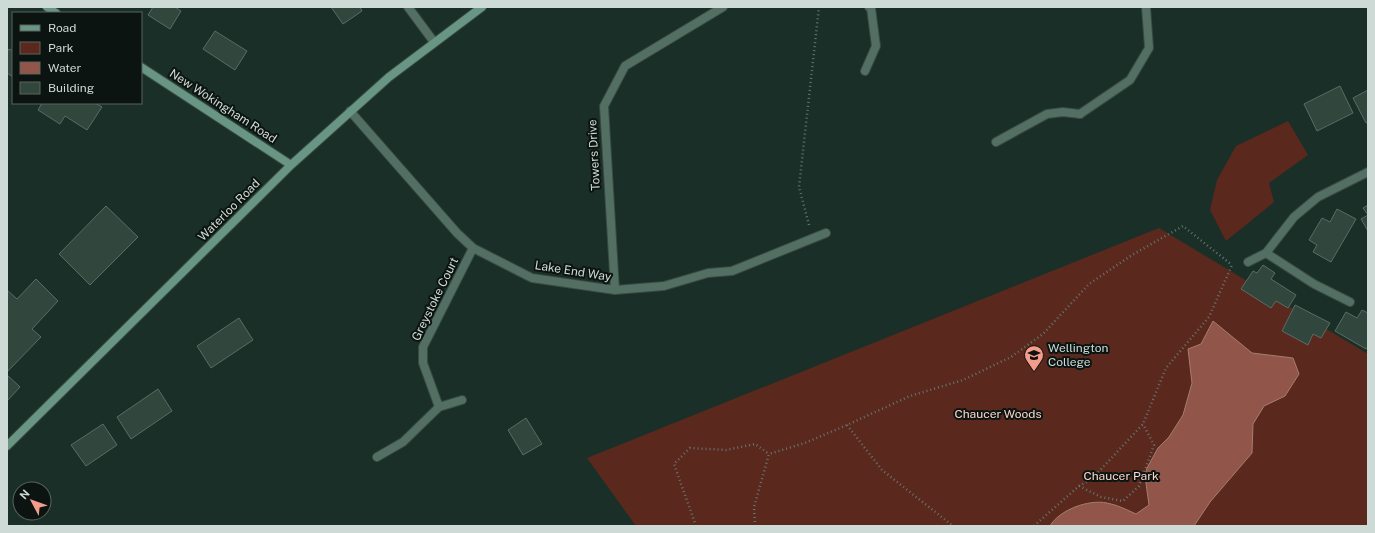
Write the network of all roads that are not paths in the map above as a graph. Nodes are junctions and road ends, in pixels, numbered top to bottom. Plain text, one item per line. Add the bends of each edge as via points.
1 (408, 7) edge
2 (482, 7) edge
3 (724, 7) edge
4 (869, 7) edge
5 (1146, 7) edge
6 (434, 42) junction
7 (142, 68) edge
8 (865, 71) dead end
9 (350, 111) junction
10 (996, 142) dead end
11 (291, 165) junction
12 (1368, 172) edge
13 (826, 233) dead end
14 (473, 248) junction
15 (1266, 253) junction
16 (1248, 262) dead end
17 (615, 290) junction
18 (1350, 302) dead end
19 (462, 400) dead end
20 (439, 407) junction
21 (7, 446) edge
22 (376, 457) dead end

1 - 6 street
2 - 6 street, Waterloo Road
3 - 17 street, Towers Drive via 625,66 604,106
4 - 8 street via 876,46
5 - 10 street via 1149,48 1130,80 1080,114 1047,114
6 - 9 street, Waterloo Road via 389,76
7 - 11 street, New Wokingham Road
9 - 11 street, Waterloo Road
9 - 14 street, Lake End Way
11 - 21 street, Waterloo Road
12 - 15 street via 1318,196 1294,217
13 - 17 street, Lake End Way via 732,271 708,273 664,286
14 - 17 street, Lake End Way via 532,278
14 - 20 street, Greystoke Court via 423,347 423,363
15 - 16 street
15 - 18 street via 1314,284
19 - 20 street
20 - 22 street via 403,442

